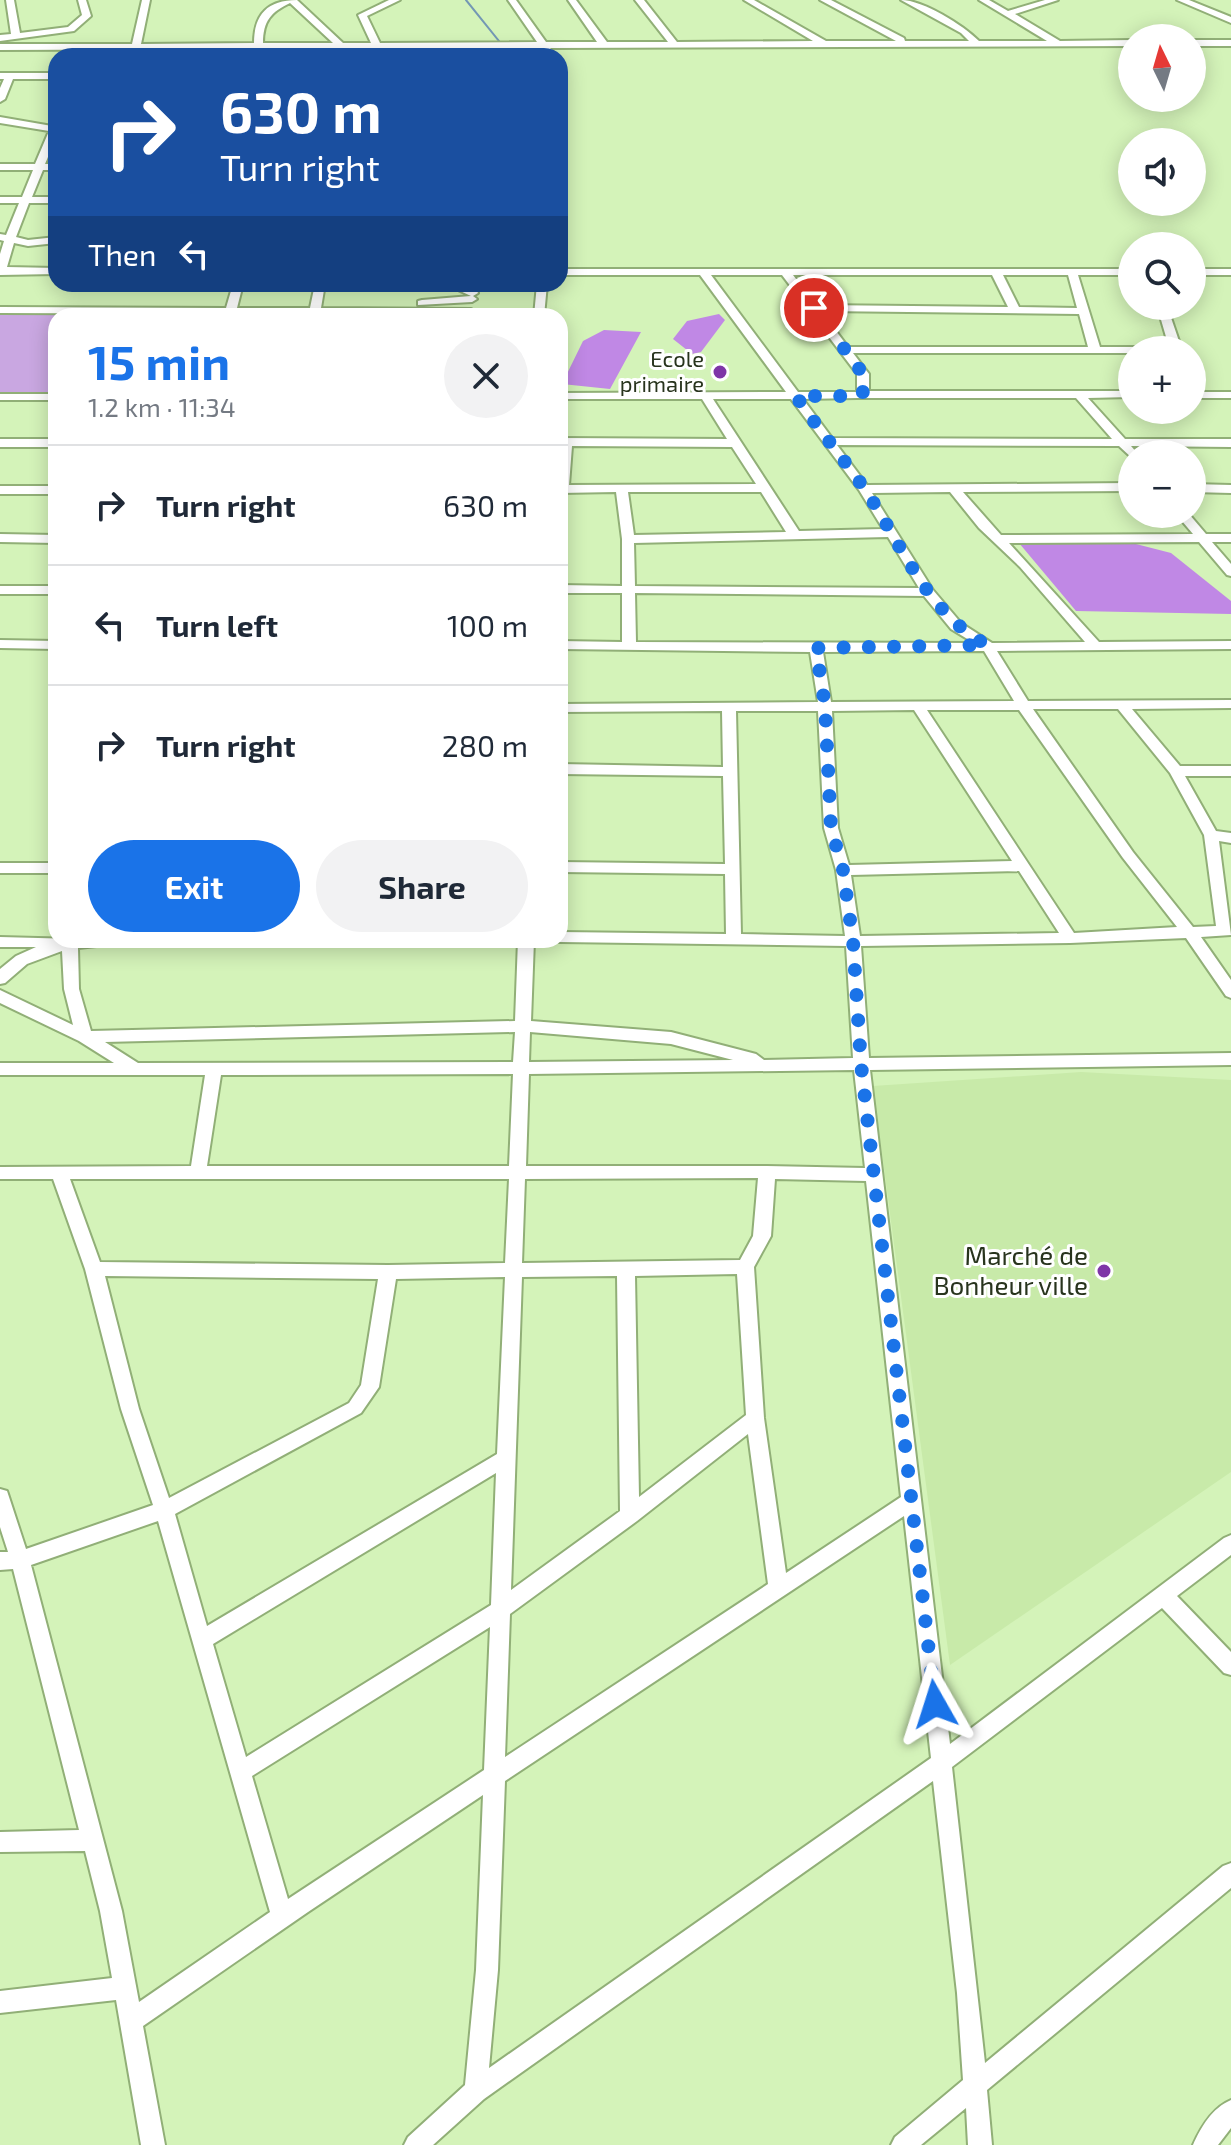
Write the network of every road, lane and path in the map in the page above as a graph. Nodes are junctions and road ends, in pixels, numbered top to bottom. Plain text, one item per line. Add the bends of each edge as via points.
1 (82, 0) edge
2 (146, 0) edge
3 (291, 0) edge
4 (396, 0) edge
5 (512, 0) edge
6 (572, 0) edge
7 (639, 0) edge
8 (748, 0) edge
9 (905, 0) edge
10 (983, 0) edge
11 (1054, 0) edge
12 (1181, 0) edge
13 (7, 1) edge
14 (832, 1) edge
15 (1010, 13) junction
16 (1231, 20) edge
17 (16, 36) junction
18 (0, 38) edge
19 (1059, 43) junction
20 (1118, 43) edge
21 (1206, 43) edge
22 (1231, 43) edge
23 (910, 44) junction
24 (977, 44) junction
25 (376, 45) junction
26 (545, 45) junction
27 (604, 45) junction
28 (675, 45) junction
29 (826, 45) junction
30 (259, 46) junction
31 (341, 46) junction
32 (0, 47) edge
33 (130, 48) edge
34 (194, 48) edge
35 (275, 48) edge
36 (324, 48) edge
37 (547, 48) edge
38 (48, 50) edge
39 (5, 76) edge
40 (48, 76) edge
41 (0, 99) edge
42 (0, 120) edge
43 (48, 127) edge
44 (48, 146) edge
45 (0, 167) edge
46 (40, 167) junction
47 (48, 167) edge
48 (0, 200) edge
49 (27, 200) junction
50 (48, 200) edge
51 (5, 237) edge
52 (48, 241) edge
53 (0, 271) edge
54 (48, 271) edge
55 (568, 272) edge
56 (703, 272) junction
57 (785, 272) junction
58 (996, 272) junction
59 (1072, 272) junction
60 (1118, 272) edge
61 (1206, 273) edge
62 (1230, 276) edge
63 (473, 292) edge
64 (406, 308) edge
65 (814, 308) junction
66 (0, 310) edge
67 (48, 311) edge
68 (1016, 311) junction
69 (1083, 311) junction
70 (845, 350) junction
71 (1095, 350) junction
72 (1118, 350) edge
73 (1118, 394) edge
74 (1080, 395) junction
75 (1206, 395) edge
76 (1231, 395) edge
77 (568, 396) edge
78 (796, 396) junction
79 (861, 396) junction
80 (0, 397) edge
81 (48, 397) edge
82 (706, 397) junction
83 (1120, 440) edge
84 (826, 441) junction
85 (568, 442) edge
86 (1118, 442) edge
87 (0, 443) edge
88 (48, 443) edge
89 (736, 443) junction
90 (1206, 443) edge
91 (1231, 443) edge
92 (1118, 487) edge
93 (763, 488) junction
94 (1206, 488) edge
95 (568, 489) edge
96 (622, 489) junction
97 (864, 489) junction
98 (1231, 489) edge
99 (0, 490) edge
100 (48, 490) edge
101 (955, 490) junction
102 (1193, 528) edge
103 (892, 533) junction
104 (796, 537) junction
105 (0, 538) edge
106 (1201, 538) junction
107 (1231, 538) edge
108 (48, 539) edge
109 (628, 539) junction
110 (998, 539) junction
111 (1231, 572) edge
112 (568, 589) edge
113 (0, 590) edge
114 (48, 590) edge
115 (626, 590) junction
116 (928, 592) junction
117 (0, 644) edge
118 (1094, 644) junction
119 (48, 645) edge
120 (568, 645) edge
121 (629, 645) junction
122 (987, 645) junction
123 (1231, 645) edge
124 (816, 648) junction
125 (1231, 704) edge
126 (1122, 705) junction
127 (825, 706) junction
128 (568, 708) edge
129 (919, 708) junction
130 (1025, 708) junction
131 (729, 709) junction
132 (568, 769) edge
133 (1176, 771) junction
134 (1231, 771) edge
135 (730, 772) junction
136 (1211, 835) junction
137 (1231, 838) edge
138 (1025, 866) junction
139 (568, 867) edge
140 (0, 868) edge
141 (48, 868) edge
142 (732, 869) junction
143 (843, 870) junction
144 (1228, 930) edge
145 (1191, 934) junction
146 (568, 937) edge
147 (1070, 938) junction
148 (48, 941) edge
149 (734, 941) junction
150 (853, 941) junction
151 (0, 942) edge
152 (50, 948) edge
153 (70, 948) edge
154 (526, 948) edge
155 (0, 979) edge
156 (1231, 992) edge
157 (0, 996) edge
158 (524, 1026) junction
159 (85, 1037) junction
160 (1231, 1059) edge
161 (861, 1064) junction
162 (773, 1065) junction
163 (521, 1067) junction
164 (0, 1069) edge
165 (135, 1069) junction
166 (214, 1070) junction
167 (767, 1172) junction
168 (0, 1173) edge
169 (59, 1173) junction
170 (198, 1173) junction
171 (516, 1173) junction
172 (874, 1175) junction
173 (745, 1267) junction
174 (94, 1269) junction
175 (512, 1270) junction
176 (626, 1270) junction
177 (388, 1272) junction
178 (755, 1418) junction
179 (506, 1458) junction
180 (0, 1497) edge
181 (912, 1500) junction
182 (164, 1510) junction
183 (630, 1515) junction
184 (1231, 1544) edge
185 (10, 1560) edge
186 (778, 1588) junction
187 (1165, 1597) junction
188 (501, 1609) junction
189 (203, 1639) junction
190 (1231, 1666) edge
191 (941, 1763) junction
192 (242, 1771) junction
193 (494, 1777) junction
194 (91, 1840) junction
195 (0, 1842) edge
196 (1231, 1874) edge
197 (282, 1916) junction
198 (126, 1988) junction
199 (0, 2002) edge
200 (132, 2020) junction
201 (977, 2086) junction
202 (476, 2091) junction
203 (1231, 2112) edge
204 (153, 2145) edge
205 (416, 2145) edge
206 (903, 2145) edge
207 (980, 2145) edge
208 (1205, 2145) edge

1 - 17 street via 87,16 75,28
2 - 33 street
3 - 30 street via 267,10 260,19
3 - 31 street
4 - 25 street via 362,15
5 - 26 street
6 - 27 street
7 - 28 street
8 - 29 street
9 - 24 street via 964,31
10 - 15 street
11 - 15 street
12 - 16 street
13 - 17 street
14 - 23 street
15 - 19 street
17 - 18 street
19 - 20 street
19 - 24 street
21 - 22 street
23 - 24 street
23 - 29 street
25 - 26 street
25 - 31 street
26 - 27 street
26 - 37 street
27 - 28 street
28 - 29 street
30 - 34 street
30 - 35 street
31 - 36 street
32 - 38 street
39 - 40 street
39 - 41 street
42 - 43 street
44 - 46 street
45 - 46 street
46 - 47 street
46 - 49 street
48 - 49 street
49 - 50 street
49 - 51 street
51 - 52 street
51 - 53 street
53 - 54 street
55 - 56 street
56 - 57 street
56 - 78 street
57 - 58 street
57 - 65 street
58 - 59 street
58 - 68 street
59 - 60 street
59 - 69 street
61 - 62 street
63 - 64 street via 427,297
65 - 68 street
65 - 70 street
66 - 67 street
68 - 69 street
69 - 71 street
70 - 71 street
70 - 79 street via 863,374
71 - 72 street
73 - 74 street
74 - 79 street
74 - 83 street
75 - 76 street
77 - 82 street
78 - 79 street
78 - 82 street
78 - 84 street
80 - 81 street
82 - 89 street
84 - 86 street
84 - 97 street
85 - 89 street
87 - 88 street
89 - 93 street
90 - 91 street
92 - 101 street
93 - 96 street
93 - 104 street
94 - 98 street
95 - 96 street
96 - 109 street
97 - 101 street
97 - 103 street
99 - 100 street
101 - 110 street
102 - 106 street
103 - 104 street
103 - 116 street
104 - 109 street
105 - 108 street
106 - 107 street
106 - 110 street
106 - 111 street
109 - 115 street
110 - 118 street
112 - 115 street
113 - 114 street
115 - 116 street
115 - 121 street
116 - 122 street via 956,626
117 - 119 street
118 - 122 street
118 - 123 street
120 - 121 street
121 - 124 street
122 - 124 street
122 - 130 street
124 - 127 street
125 - 126 street
126 - 130 street
126 - 133 street
127 - 129 street
127 - 131 street
127 - 143 street via 831,828
128 - 131 street
129 - 130 street
129 - 138 street
130 - 145 street via 1128,855
131 - 135 street
132 - 135 street
133 - 134 street
133 - 136 street
135 - 142 street
136 - 137 street
136 - 144 street
138 - 143 street
138 - 147 street
139 - 142 street
140 - 141 street
142 - 149 street
143 - 150 street
144 - 145 street
145 - 147 street
145 - 156 street
146 - 149 street
147 - 150 street
148 - 151 street
149 - 150 street
150 - 161 street
152 - 155 street
153 - 159 street via 71,997
154 - 158 street
157 - 159 street
158 - 159 street
158 - 162 street via 671,1038
158 - 163 street
159 - 165 street
160 - 161 street
161 - 162 street
161 - 172 street
162 - 163 street
163 - 166 street
163 - 171 street
164 - 165 street
165 - 166 street
166 - 170 street
167 - 171 street
167 - 172 street
167 - 173 street via 762,1236
168 - 169 street
169 - 170 street
169 - 174 street
170 - 171 street
171 - 175 street
172 - 181 street
173 - 176 street
173 - 178 street
174 - 177 street
174 - 182 street via 130,1409
175 - 176 street
175 - 177 street
175 - 179 street
176 - 183 street
177 - 182 street via 370,1387 355,1408
178 - 183 street
178 - 186 street
179 - 188 street
179 - 189 street
180 - 185 street
181 - 186 street
181 - 191 street
182 - 185 street
182 - 189 street
183 - 188 street
184 - 187 street
185 - 194 street
186 - 193 street
187 - 190 street
187 - 191 street
188 - 192 street
188 - 193 street
189 - 192 street
191 - 201 street
191 - 202 street
192 - 197 street
193 - 197 street
193 - 202 street via 487,1970
194 - 195 street
194 - 198 street
196 - 201 street
197 - 200 street
198 - 199 street
198 - 200 street
200 - 204 street
201 - 206 street
201 - 207 street
202 - 205 street
203 - 208 street

